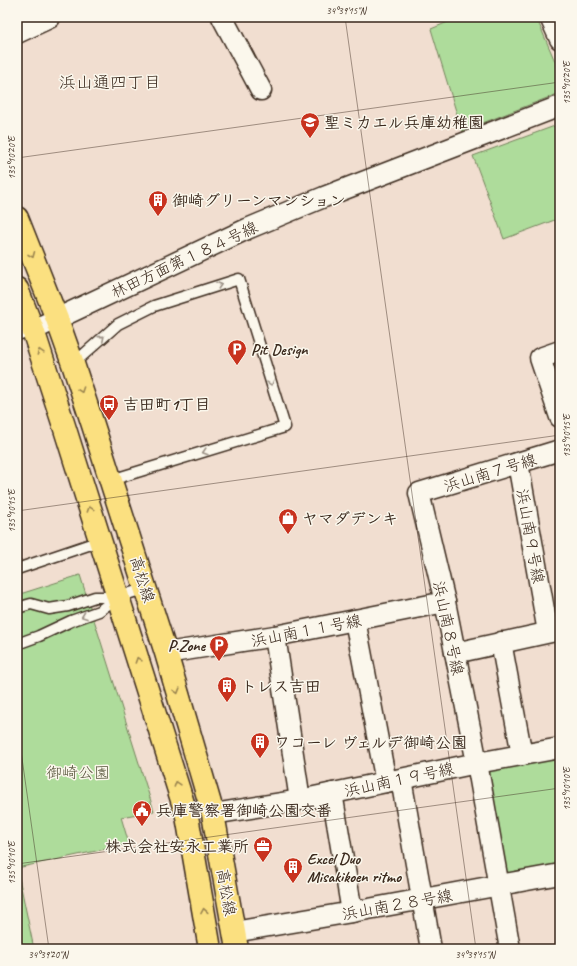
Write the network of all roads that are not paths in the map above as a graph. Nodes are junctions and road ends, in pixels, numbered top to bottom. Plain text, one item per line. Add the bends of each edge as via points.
1 (49, 17) edge
2 (222, 17) edge
3 (550, 17) edge
4 (17, 32) edge
5 (560, 39) edge
6 (261, 90) dead end
7 (560, 106) edge
8 (17, 218) edge
9 (17, 289) edge
10 (57, 319) junction
11 (25, 333) edge
12 (560, 351) edge
13 (72, 364) junction
14 (560, 417) edge
15 (560, 450) edge
16 (518, 463) junction
17 (111, 480) junction
18 (419, 493) joint
19 (100, 541) junction
20 (17, 569) edge
21 (146, 588) junction
22 (118, 598) junction
23 (445, 602) junction
24 (17, 608) edge
25 (355, 620) junction
26 (554, 631) edge
27 (275, 636) junction
28 (501, 642) junction
29 (17, 644) edge
30 (166, 653) junction
31 (455, 653) junction
32 (560, 748) edge
33 (522, 755) junction
34 (477, 763) junction
35 (394, 780) junction
36 (332, 793) junction
37 (300, 800) junction
38 (213, 814) junction
39 (560, 874) edge
40 (498, 885) junction
41 (422, 900) junction
42 (352, 912) junction
43 (235, 940) edge
44 (210, 949) edge
45 (431, 949) edge
46 (510, 949) edge

1 - 4 street
2 - 6 street
3 - 5 street
7 - 10 street, 林田方面第１８４号線 via 247,229
8 -> 10 main road, 高松線
9 - 11 main road, 高松線
10 - 11 street, 林田方面第１８４号線
10 - 13 main road, 高松線
19 -> 11 main road, 高松線
12 - 14 street via 540,358
13 -> 17 main road, 高松線
13 -> 17 lane via 118,324 154,306 239,279 285,427
15 - 16 street, 浜山南７号線
16 - 18 street, 浜山南７号線
16 - 26 street, 浜山南９号線
17 - 21 main road, 高松線
18 - 23 street, 浜山南８号線
19 - 20 lane
19 - 22 main road, 高松線
21 - 22 lane
21 - 30 main road, 高松線
22 - 24 lane via 95,597 49,609 31,604
22 -> 29 lane via 100,610
44 -> 22 main road, 高松線 via 187,816
23 - 25 street, 浜山南１１号線
23 - 31 street, 浜山南８号線
25 - 27 street, 浜山南１１号線
25 - 35 street
26 - 28 street
27 - 30 street, 浜山南１１号線
27 - 37 street
28 - 31 street
28 - 33 street
30 -> 38 main road, 高松線
31 - 34 street, 浜山南８号線
32 - 33 street, 浜山南１９号線
33 - 34 street, 浜山南１９号線
34 - 35 street, 浜山南１９号線
34 - 40 street, 浜山南８号線
35 - 36 street, 浜山南１９号線
35 - 41 street
36 - 37 street, 浜山南１９号線
36 - 42 street
37 - 38 street, 浜山南１９号線
38 - 43 main road, 高松線
39 - 40 street, 浜山南２８号線
40 - 41 street, 浜山南２８号線
40 - 46 street, 浜山南８号線
41 - 42 street, 浜山南２８号線
41 - 45 street
42 - 43 street, 浜山南２８号線

